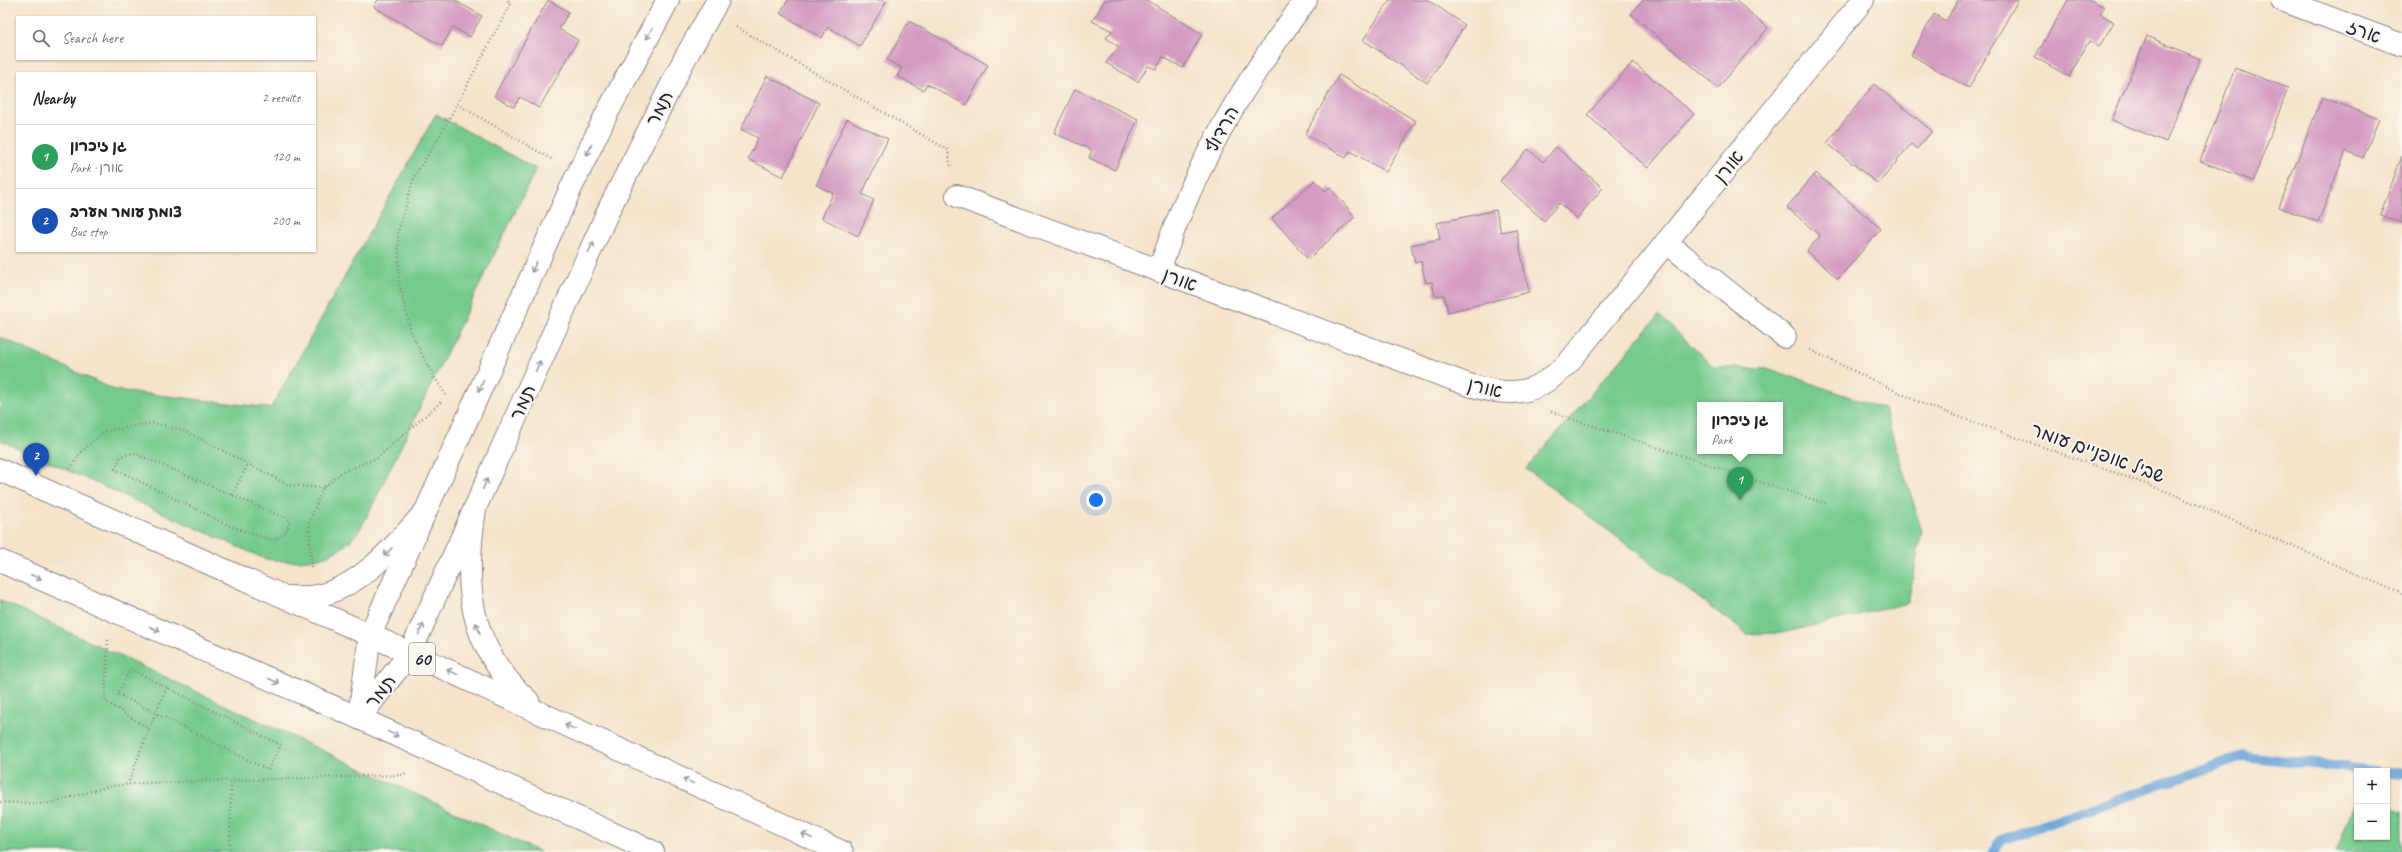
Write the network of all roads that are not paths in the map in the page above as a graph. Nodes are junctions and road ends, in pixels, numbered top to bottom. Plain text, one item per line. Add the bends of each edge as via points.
1 (668, 0) edge
2 (1306, 0) edge
3 (1863, 0) edge
4 (2282, 0) edge
5 (715, 6) edge
6 (2402, 45) edge
7 (956, 196) road end
8 (1666, 242) junction
9 (1159, 271) junction
10 (1785, 337) road end
11 (0, 470) edge
12 (475, 509) junction
13 (424, 513) junction
14 (0, 561) edge
15 (285, 598) junction
16 (370, 635) junction
17 (410, 653) junction
18 (542, 714) junction
19 (359, 718) junction
20 (653, 852) edge
21 (842, 852) edge

1 -> 13 main road, תמר via 577,174
2 - 9 main road, הרדוף via 1275,42 1222,125 1197,172 1175,222
3 - 8 main road, אורן
4 - 6 main road, ארז
12 -> 5 main road, תמר via 609,209 649,128
7 - 9 main road, אורן
8 - 9 main road, אורן via 1570,362 1547,382 1524,392 1498,392 1469,386
8 - 10 main road
11 - 15 main road, 60
17 -> 12 main road, תמר
18 -> 12 main road via 509,684 489,655 477,626 470,596 468,567
13 -> 15 main road via 383,558 350,581 317,596
13 - 16 main road, תמר
14 -> 19 main road
15 - 16 main road, 60
16 - 17 main road, 60
16 - 19 main road, תמר
18 -> 17 main road, 60
17 - 19 main road, תמר
21 -> 18 main road, 60
19 -> 20 main road

